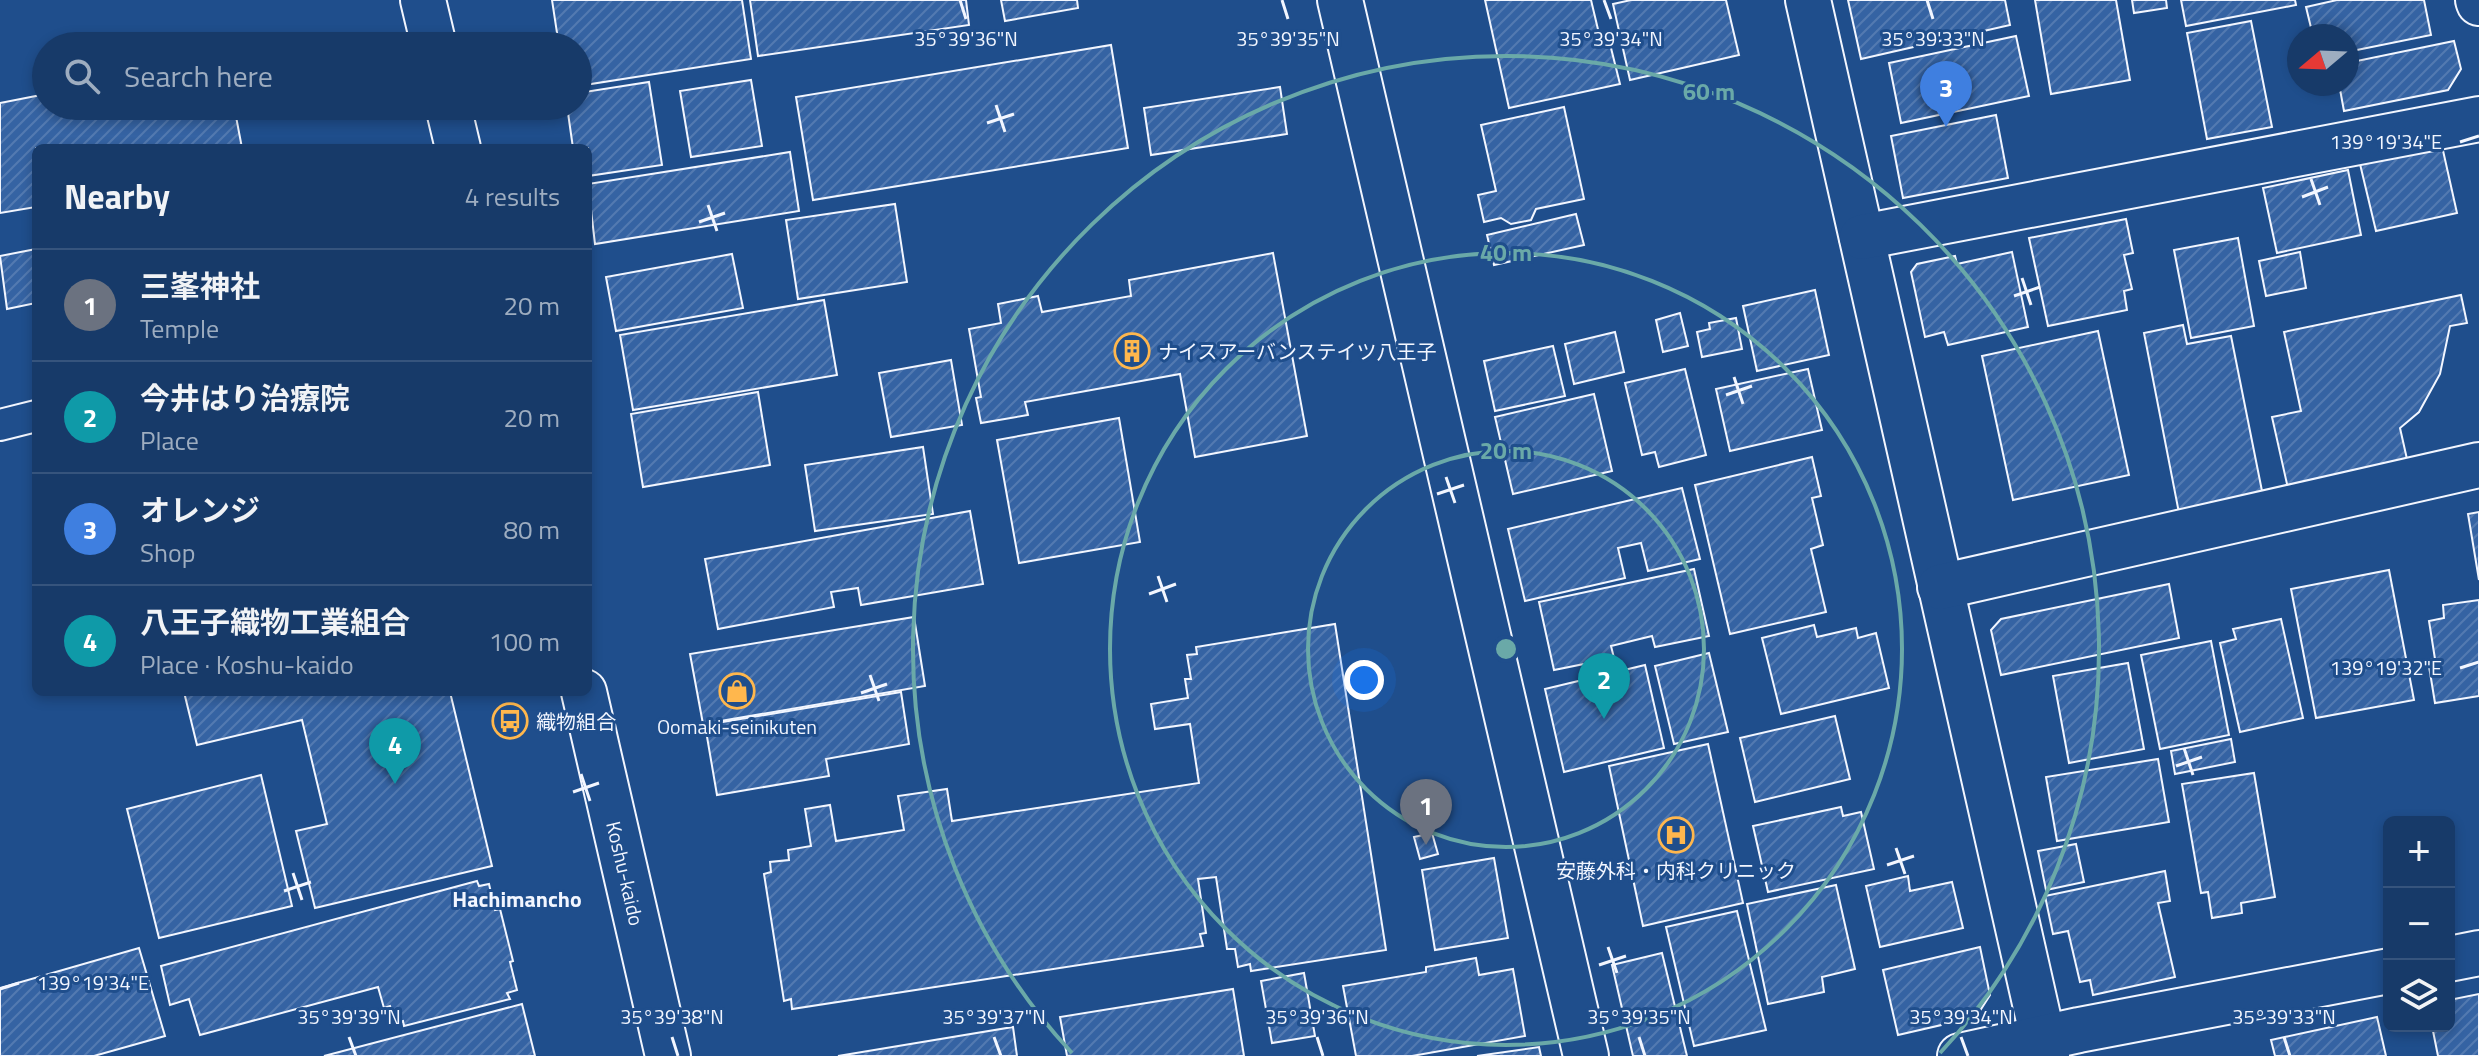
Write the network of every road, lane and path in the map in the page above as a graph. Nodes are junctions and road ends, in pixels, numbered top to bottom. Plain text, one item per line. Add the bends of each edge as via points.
1 (423, 0) edge
2 (1340, 0) edge
3 (1808, 0) edge
4 (431, 32) edge
5 (2479, 119) edge
6 (451, 120) edge
7 (457, 144) edge
8 (1862, 237) junction
9 (32, 417) edge
10 (0, 425) edge
11 (2479, 465) edge
12 (1940, 587) junction
13 (585, 696) edge
14 (2479, 953) edge
15 (2455, 958) edge
16 (2383, 972) edge
17 (2045, 1047) edge
18 (668, 1056) edge
19 (1586, 1056) edge
20 (1960, 1056) edge

1 - 4 main road
2 - 19 main road
3 - 8 main road
5 - 8 main road
6 - 7 main road
8 - 12 main road
9 - 10 lane
11 - 12 main road
12 - 17 main road
13 - 18 main road, Koshu-kaido
14 - 15 main road
16 - 17 main road
17 - 20 main road

